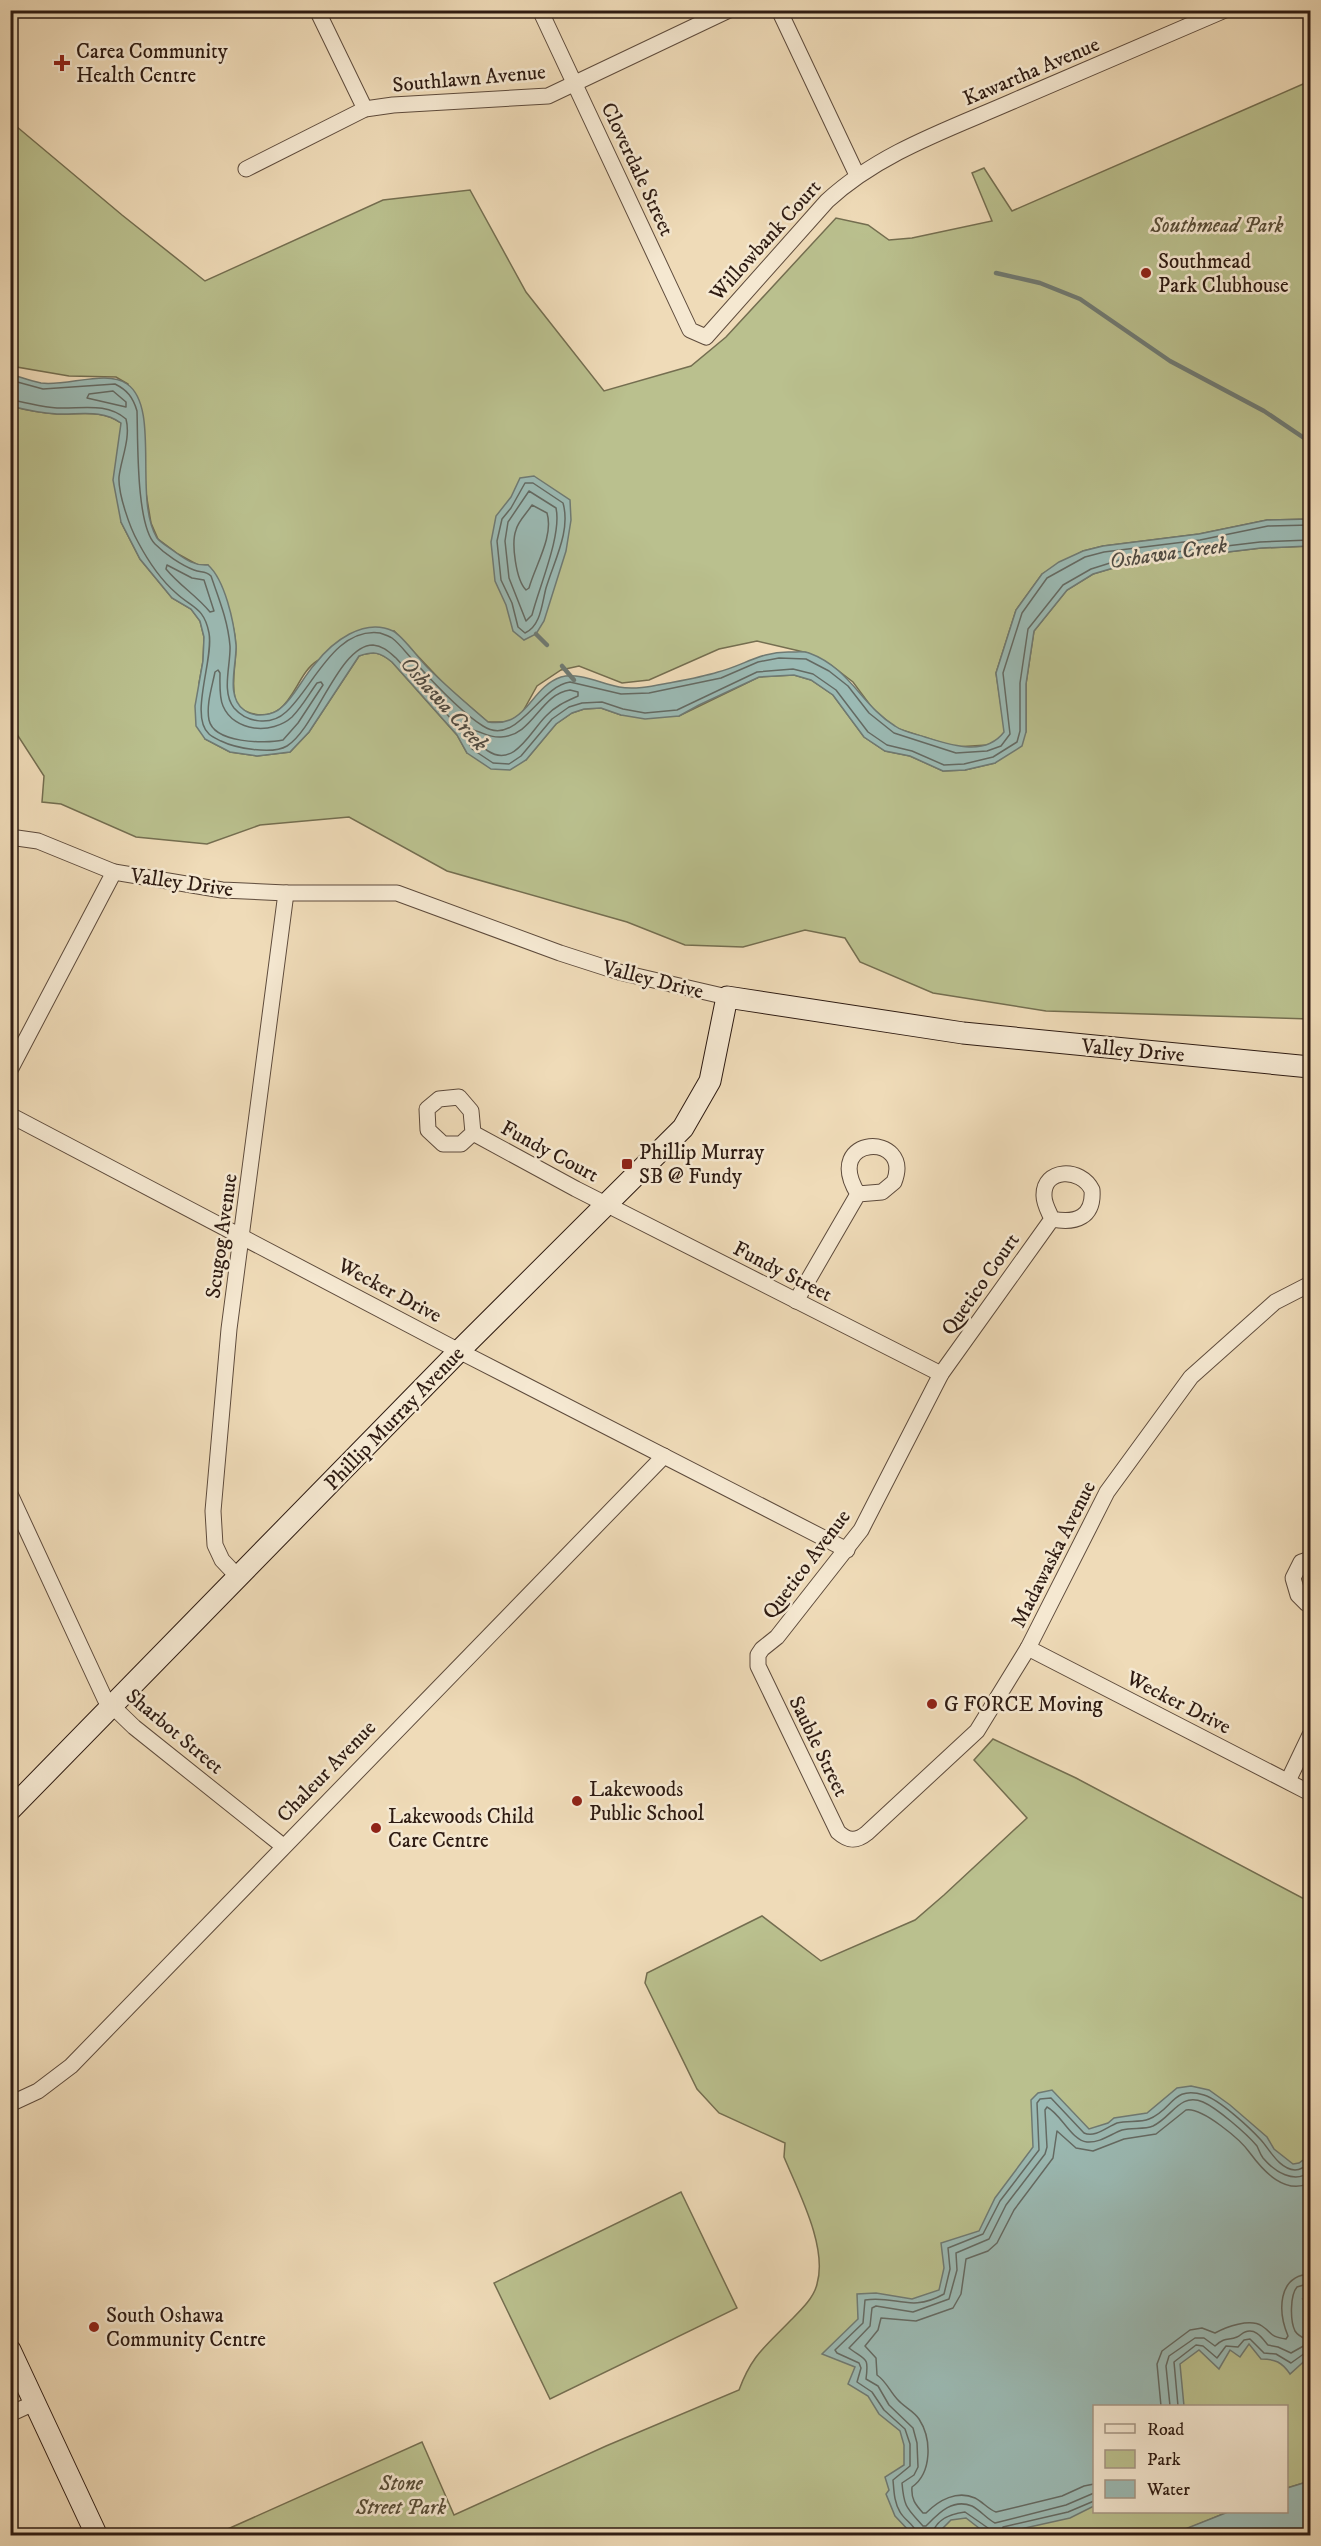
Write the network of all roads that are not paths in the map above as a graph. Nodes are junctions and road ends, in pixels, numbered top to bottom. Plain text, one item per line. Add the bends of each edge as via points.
1 (317, 10) edge
2 (540, 10) edge
3 (729, 10) edge
4 (779, 10) edge
5 (1225, 10) edge
6 (575, 84) junction
7 (366, 109) junction
8 (246, 170) dead end
9 (857, 175) junction
10 (706, 337) joint
11 (10, 837) edge
12 (114, 872) junction
13 (286, 893) junction
14 (728, 997) junction
15 (1310, 1067) edge
16 (10, 1070) edge
17 (10, 1115) edge
18 (473, 1133) dead end
19 (858, 1194) dead end
20 (606, 1205) junction
21 (1052, 1219) dead end
22 (243, 1236) junction
23 (1311, 1284) edge
24 (796, 1301) junction
25 (459, 1351) junction
26 (942, 1374) junction
27 (664, 1456) junction
28 (10, 1494) edge
29 (847, 1550) junction
30 (1311, 1559) edge
31 (239, 1578) junction
32 (1311, 1604) edge
33 (1028, 1648) junction
34 (764, 1678) joint
35 (113, 1707) junction
36 (1311, 1735) edge
37 (1288, 1781) junction
38 (1311, 1793) edge
39 (10, 1810) edge
40 (838, 1832) joint
41 (283, 1846) junction
42 (10, 2104) edge
43 (10, 2350) edge
44 (34, 2403) junction
45 (10, 2414) edge
46 (97, 2535) edge

1 - 7 street
2 - 6 street, Cloverdale Street
3 - 6 street, Southlawn Avenue
4 - 9 street
5 - 9 street, Kawartha Avenue via 926,140
6 - 7 street, Southlawn Avenue via 548,96
6 - 10 street, Cloverdale Street via 690,330
7 - 8 street, Southlawn Avenue
9 - 10 street, Willowbank Court via 804,226
11 - 12 street, Valley Drive via 38,841
12 - 13 street, Valley Drive via 222,890
12 - 16 street
13 - 14 street, Valley Drive via 397,893 619,972
13 - 22 street, Scugog Avenue
14 - 15 street, Valley Drive via 963,1033
14 - 20 street, Phillip Murray Avenue via 710,1081 683,1128
17 - 22 street, Wecker Drive
18 - 20 street, Fundy Court
19 - 24 street
20 - 24 street, Fundy Street
20 - 25 street, Phillip Murray Avenue
21 - 26 street, Quetico Court
22 - 25 street, Wecker Drive
22 - 31 street, Scugog Avenue via 229,1329 213,1533 222,1560
23 - 33 street, Madawaska Avenue via 1275,1302 1191,1377 1107,1492
24 - 26 street, Fundy Street
25 - 27 street, Wecker Drive
25 - 31 street, Phillip Murray Avenue
26 - 29 street, Quetico Avenue
27 - 29 street, Wecker Drive
27 - 41 street, Chaleur Avenue
28 - 35 street, Sharbot Street via 97,1686
29 - 34 street, Quetico Avenue via 777,1637 762,1649 756,1661
30 - 32 street via 1301,1562 1293,1578 1298,1595
31 - 35 street, Phillip Murray Avenue
33 - 37 street, Wecker Drive
33 - 40 street, Madawaska Avenue via 977,1731 862,1837 849,1840
34 - 40 street, Sauble Street
35 - 39 street, Phillip Murray Avenue
35 - 41 street, Sharbot Street
36 - 37 street
37 - 38 street, Wecker Drive
41 - 42 street, Chaleur Avenue via 71,2066 38,2091
43 - 44 street
44 - 45 street
44 - 46 street

